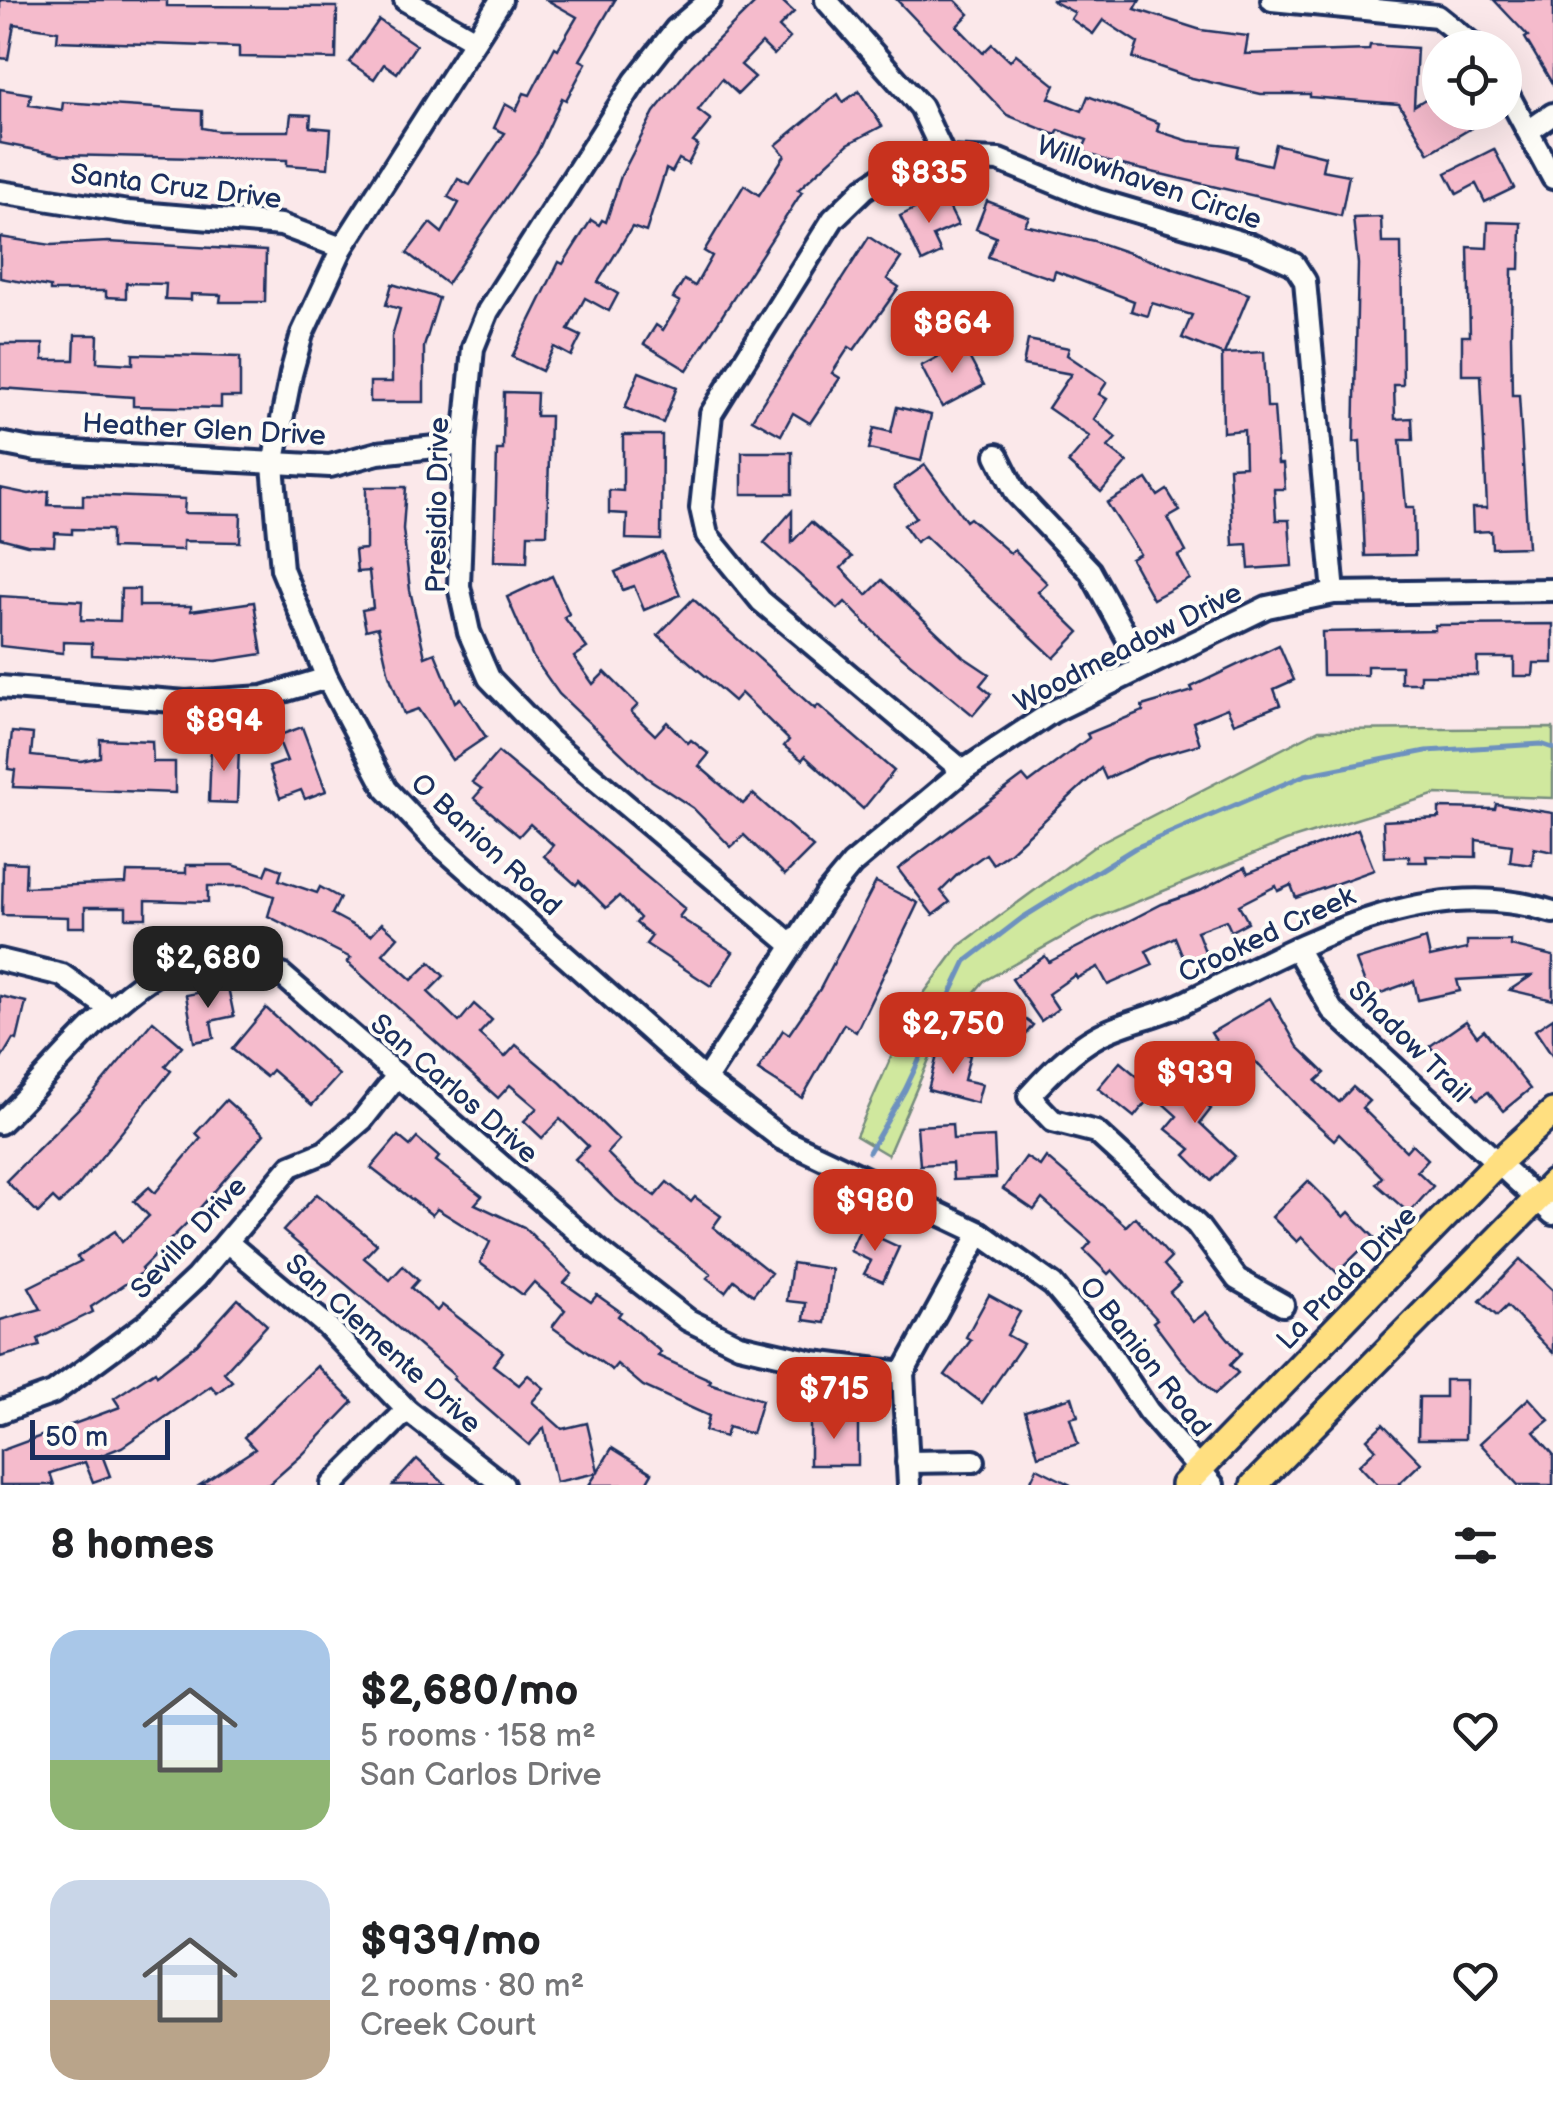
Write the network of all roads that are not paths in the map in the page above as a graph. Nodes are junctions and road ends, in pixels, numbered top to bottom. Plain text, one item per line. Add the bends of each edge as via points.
1 (405, 0) edge
2 (501, 0) edge
3 (710, 0) edge
4 (826, 0) edge
5 (1272, 0) edge
6 (1454, 30) edge
7 (475, 40) junction
8 (1553, 114) edge
9 (1522, 117) edge
10 (1530, 130) junction
11 (946, 158) junction
12 (1553, 178) edge
13 (0, 192) edge
14 (342, 248) junction
15 (0, 444) edge
16 (464, 444) junction
17 (997, 455) dead end
18 (273, 465) junction
19 (1553, 590) edge
20 (1334, 592) junction
21 (1142, 665) junction
22 (327, 678) junction
23 (0, 688) edge
24 (962, 771) junction
25 (1553, 912) edge
26 (792, 945) junction
27 (1296, 948) junction
28 (0, 960) edge
29 (110, 1009) junction
30 (397, 1076) junction
31 (705, 1080) junction
32 (1553, 1112) edge
33 (0, 1124) edge
34 (1496, 1165) junction
35 (1548, 1199) edge
36 (980, 1233) junction
37 (227, 1242) junction
38 (1282, 1305) dead end
39 (903, 1373) junction
40 (407, 1410) junction
41 (0, 1412) edge
42 (974, 1460) dead end
43 (907, 1462) junction
44 (1199, 1480) edge
45 (332, 1485) edge
46 (504, 1485) edge
47 (909, 1485) edge
48 (1254, 1485) edge

1 - 7 street
2 - 7 street, O Banion Road
3 - 16 street, Presidio Drive via 676,28 635,81 488,310 474,348
4 - 11 street via 921,107
5 - 6 street via 1437,16
7 - 14 street, O Banion Road
8 - 10 street
9 - 10 street
10 - 12 street
11 - 20 street, Willowhaven Circle via 999,160 1097,200 1294,264 1306,281
11 - 24 street, Willowhaven Circle via 891,172 833,219 711,414 701,508 707,536 762,601
13 - 14 street, Santa Cruz Drive via 128,212 281,224
14 - 18 street, O Banion Road via 302,334
15 - 18 street, Heather Glen Drive
16 - 18 street, Heather Glen Drive via 378,453 330,466
16 - 26 street, Presidio Drive via 459,586 489,678 550,741
17 - 21 street via 1024,503 1090,570
18 - 22 street, O Banion Road via 286,583
19 - 20 street, Woodmeadow Drive
20 - 21 street, Woodmeadow Drive via 1267,608
21 - 24 street, Woodmeadow Drive via 1052,712
22 - 23 street via 264,696 186,702
22 - 31 street, O Banion Road via 386,788 434,840
24 - 26 street, Woodmeadow Drive via 852,864
25 - 27 street, Crooked Creek via 1523,902 1437,902 1370,916
26 - 31 street, Woodmeadow Drive
27 - 34 street, Shadow Trail via 1332,1010
27 - 38 street, Crooked Creek via 1169,1010 1098,1036 1029,1096 1053,1121 1096,1132 1197,1226 1238,1279
28 - 29 street via 62,975
29 - 30 street, San Carlos Drive via 167,967 211,959 252,964 282,976
29 - 33 street, San Carlos Drive
30 - 37 street, Sevilla Drive via 325,1152 291,1166
30 - 39 street, San Carlos Drive via 688,1320 739,1345
31 - 36 street, O Banion Road via 782,1139
32 - 34 main road, La Prada Drive
34 - 35 street, Shadow Trail
34 - 44 main road, La Prada Drive
35 - 48 main road
36 - 39 street
36 - 44 street, O Banion Road via 1053,1285
37 - 40 street, San Clemente Drive via 326,1325
37 - 41 street, Sevilla Drive via 106,1358 53,1392
39 - 43 street
40 - 45 street
40 - 46 street, San Clemente Drive
42 - 43 street
43 - 47 street

